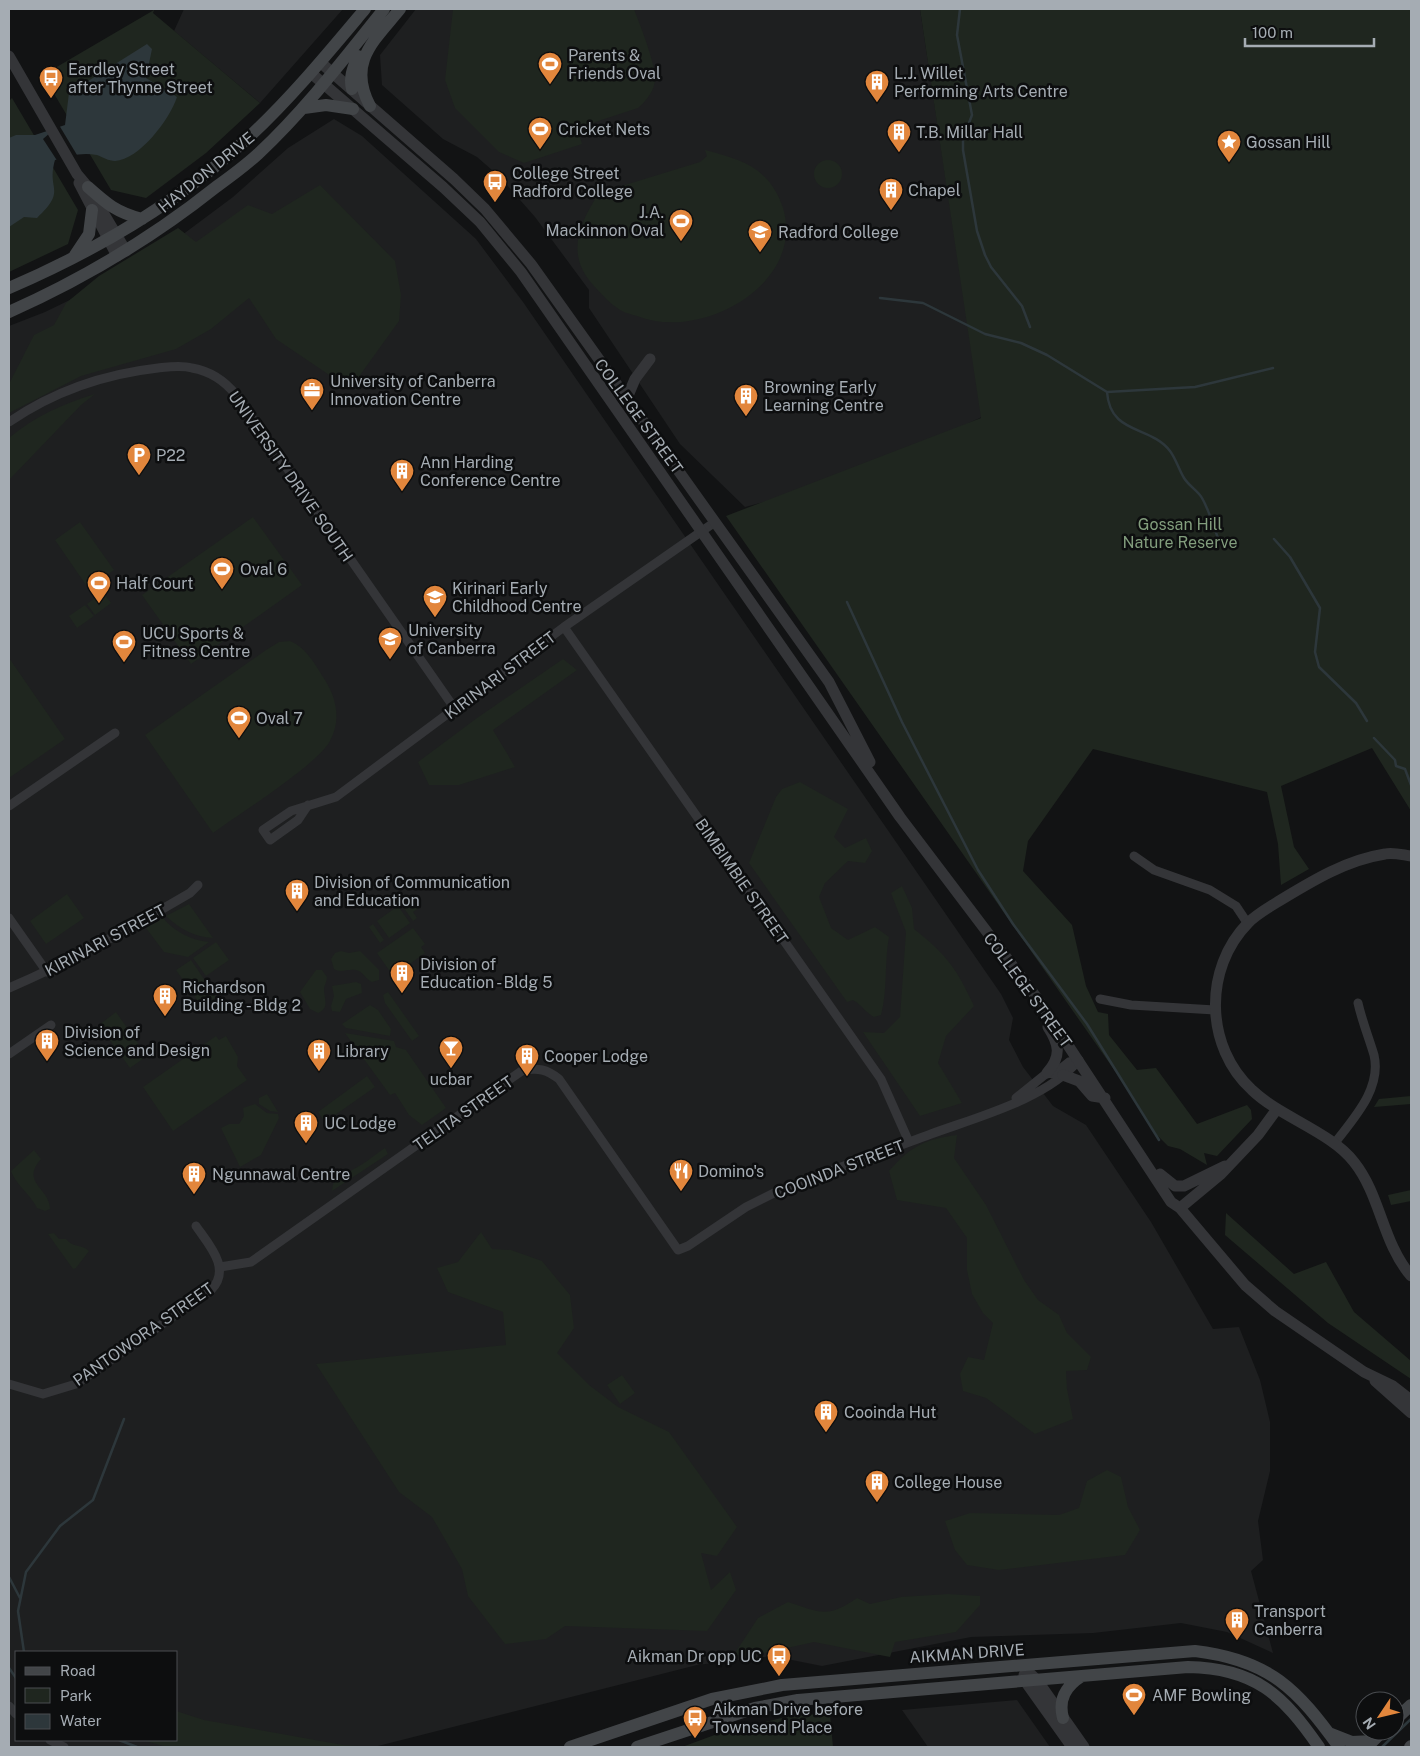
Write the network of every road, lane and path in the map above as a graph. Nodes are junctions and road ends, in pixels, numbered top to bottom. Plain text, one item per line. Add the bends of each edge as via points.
1 (365, 9) edge
2 (384, 9) edge
3 (395, 9) edge
4 (400, 9) edge
5 (9, 56) edge
6 (320, 62) junction
7 (311, 73) junction
8 (333, 73) junction
9 (324, 84) junction
10 (352, 90) junction
11 (370, 106) junction
12 (304, 108) junction
13 (353, 109) junction
14 (77, 174) junction
15 (88, 187) junction
16 (92, 210) junction
17 (142, 219) junction
18 (112, 237) junction
19 (122, 254) junction
20 (74, 257) junction
21 (9, 288) edge
22 (9, 312) edge
23 (650, 359) dead end
24 (627, 398) junction
25 (9, 422) edge
26 (715, 522) junction
27 (702, 531) junction
28 (564, 627) junction
29 (455, 709) junction
30 (115, 733) dead end
31 (308, 805) junction
32 (9, 806) edge
33 (900, 816) junction
34 (1134, 856) dead end
35 (1411, 856) edge
36 (198, 885) dead end
37 (9, 918) edge
38 (1248, 924) junction
39 (48, 972) junction
40 (9, 988) edge
41 (1036, 998) junction
42 (1100, 999) dead end
43 (1358, 1003) dead end
44 (1215, 1010) junction
45 (51, 1025) dead end
46 (9, 1054) edge
47 (1079, 1060) junction
48 (1047, 1073) junction
49 (1063, 1075) junction
50 (1105, 1098) junction
51 (1008, 1104) junction
52 (1278, 1109) junction
53 (909, 1142) junction
54 (1334, 1144) junction
55 (1229, 1165) junction
56 (1155, 1171) junction
57 (1180, 1208) junction
58 (196, 1226) dead end
59 (678, 1250) joint
60 (220, 1268) junction
61 (1411, 1276) edge
62 (1364, 1372) junction
63 (9, 1384) edge
64 (1411, 1400) edge
65 (1411, 1413) edge
66 (1022, 1666) junction
67 (1082, 1676) junction
68 (1031, 1680) junction
69 (1064, 1718) junction
70 (1329, 1734) junction
71 (52, 1741) edge
72 (1370, 1744) edge
73 (64, 1747) edge
74 (570, 1747) edge
75 (637, 1747) edge
76 (1072, 1747) edge
77 (1084, 1747) edge
78 (1319, 1747) edge
79 (1339, 1747) edge

1 - 6 main road, HAYDON DRIVE
2 - 8 main road, HAYDON DRIVE
3 - 10 main road via 360,52 351,73
4 - 11 main road via 365,53 360,80
5 - 14 street
6 - 7 main road, HAYDON DRIVE
6 - 8 street, COLLEGE STREET
7 - 9 street, COLLEGE STREET
7 - 17 main road, HAYDON DRIVE via 248,138 190,186
8 - 9 main road, HAYDON DRIVE
8 - 10 street, COLLEGE STREET
9 - 12 main road, HAYDON DRIVE
9 - 13 street, COLLEGE STREET
10 - 11 street, COLLEGE STREET
11 - 24 street, COLLEGE STREET via 485,209 531,264
12 - 13 main road via 326,105
12 - 19 main road, HAYDON DRIVE via 256,156 174,221
13 - 27 street, COLLEGE STREET via 480,222 533,287
14 - 15 street
14 - 16 street
15 - 17 main road via 111,208
15 - 18 street
16 - 18 street
16 - 20 main road via 89,234
17 - 18 main road, HAYDON DRIVE
18 - 19 street
18 - 20 main road, HAYDON DRIVE
19 - 22 main road, HAYDON DRIVE via 59,290
20 - 21 main road, HAYDON DRIVE
23 - 24 street via 634,379
24 - 26 street, COLLEGE STREET
25 - 29 street, UNIVERSITY DRIVE SOUTH via 77,386 137,370 183,367 218,378 236,395
26 - 27 street, KIRINARI STREET
26 - 33 street, COLLEGE STREET via 829,682
27 - 28 street, KIRINARI STREET
27 - 33 street, COLLEGE STREET
28 - 29 street, KIRINARI STREET
28 - 53 street, BIMBIMBIE STREET via 881,1079
29 - 31 street, KIRINARI STREET via 336,797
30 - 32 street
31 - 31 street, KIRINARI STREET via 298,820 270,840 264,830 291,811
33 - 41 street, COLLEGE STREET
34 - 38 street via 1154,870 1210,890 1236,906
35 - 38 street via 1386,853 1339,866 1284,898
36 - 39 street, KIRINARI STREET via 114,938
37 - 39 street
38 - 44 street via 1225,959 1218,978
39 - 40 street, KIRINARI STREET
41 - 47 street, COLLEGE STREET
41 - 48 street via 1037,1011 1059,1047 1058,1057
42 - 44 street via 1131,1005
43 - 54 street via 1374,1056 1373,1084 1358,1114
44 - 52 street via 1228,1059 1239,1077
45 - 46 street
47 - 48 street, COOINDA STREET via 1069,1062 1054,1074
47 - 49 street, COOINDA STREET
47 - 50 street, COLLEGE STREET
48 - 51 street, COOINDA STREET
49 - 50 street via 1079,1081 1092,1096
49 - 51 street, COOINDA STREET via 1040,1090
50 - 56 street, COLLEGE STREET
51 - 53 street, COOINDA STREET
52 - 54 street
52 - 55 street
53 - 59 street, COOINDA STREET via 778,1191
54 - 61 street via 1363,1175 1386,1235
55 - 56 street via 1184,1186 1175,1186
55 - 57 street
56 - 57 street, COLLEGE STREET via 1177,1198
57 - 62 street, COLLEGE STREET via 1245,1284 1290,1322
58 - 60 street, PANTOWORA STREET
59 - 60 street, TELITA STREET via 559,1079 548,1070 537,1068 523,1070 251,1262
60 - 63 street, PANTOWORA STREET via 219,1279 211,1290 76,1384 43,1394
62 - 64 street, COLLEGE STREET via 1393,1386
62 - 65 street, COLLEGE STREET
66 - 68 street
66 - 70 main road, AIKMAN DRIVE via 1180,1652 1221,1654 1258,1666 1275,1676 1299,1696
66 - 74 main road, AIKMAN DRIVE via 842,1679 718,1697
67 - 68 main road, AIKMAN DRIVE
67 - 69 main road via 1064,1693 1061,1706
67 - 78 main road, AIKMAN DRIVE via 1188,1667 1234,1674 1276,1695 1298,1717
68 - 69 street
68 - 75 main road, AIKMAN DRIVE via 798,1700 755,1708
68 - 76 street
69 - 77 street
70 - 72 main road
70 - 79 main road, AIKMAN DRIVE
71 - 73 street

